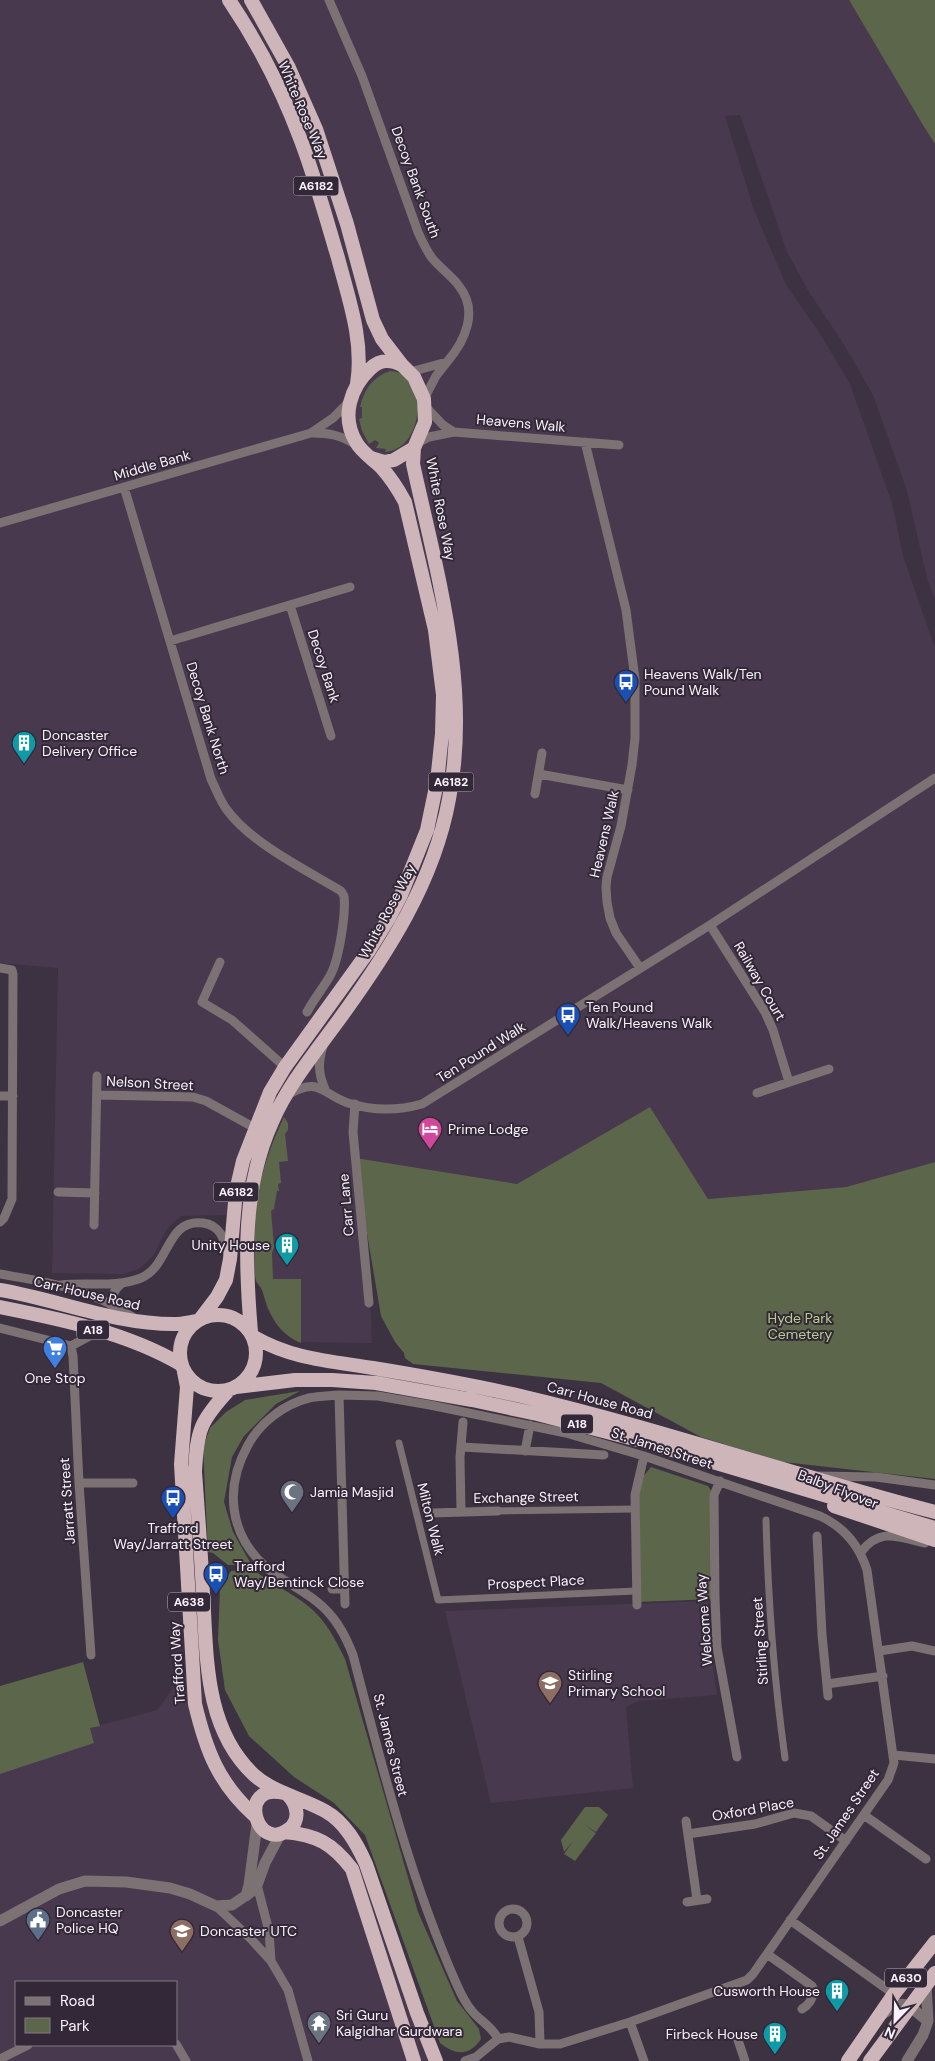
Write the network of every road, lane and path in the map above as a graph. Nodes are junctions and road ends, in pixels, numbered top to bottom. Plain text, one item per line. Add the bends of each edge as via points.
1 (230, 0) edge
2 (251, 0) edge
3 (329, 0) edge
4 (447, 362) junction
5 (406, 368) junction
6 (357, 385) junction
7 (350, 400) junction
8 (424, 402) junction
9 (454, 432) junction
10 (312, 433) junction
11 (585, 442) junction
12 (619, 445) dead end
13 (416, 446) junction
14 (364, 452) junction
15 (124, 487) junction
16 (0, 523) edge
17 (350, 587) dead end
18 (290, 606) junction
19 (170, 641) junction
20 (331, 736) dead end
21 (542, 753) dead end
22 (539, 774) junction
23 (935, 778) edge
24 (628, 790) junction
25 (535, 794) dead end
26 (710, 924) junction
27 (220, 962) dead end
28 (0, 968) edge
29 (640, 968) junction
30 (306, 1012) dead end
31 (324, 1040) junction
32 (285, 1067) junction
33 (829, 1068) dead end
34 (96, 1076) dead end
35 (789, 1082) junction
36 (325, 1089) junction
37 (757, 1093) dead end
38 (97, 1095) junction
39 (0, 1096) edge
40 (13, 1096) junction
41 (285, 1096) junction
42 (355, 1104) junction
43 (255, 1128) junction
44 (58, 1192) dead end
45 (95, 1193) junction
46 (0, 1222) edge
47 (94, 1225) dead end
48 (230, 1259) junction
49 (0, 1274) edge
50 (122, 1283) junction
51 (61, 1285) junction
52 (0, 1290) edge
53 (369, 1303) dead end
54 (114, 1304) junction
55 (0, 1307) edge
56 (199, 1320) junction
57 (139, 1321) junction
58 (0, 1328) edge
59 (98, 1331) junction
60 (252, 1335) junction
61 (71, 1346) junction
62 (183, 1368) junction
63 (233, 1389) junction
64 (339, 1395) junction
65 (463, 1422) dead end
66 (530, 1425) junction
67 (399, 1443) dead end
68 (462, 1447) junction
69 (525, 1451) junction
70 (604, 1456) dead end
71 (644, 1456) junction
72 (731, 1466) junction
73 (813, 1476) junction
74 (720, 1481) junction
75 (79, 1483) junction
76 (133, 1483) dead end
77 (935, 1485) edge
78 (635, 1509) junction
79 (498, 1511) joint
80 (461, 1512) junction
81 (935, 1512) edge
82 (432, 1513) joint
83 (417, 1515) junction
84 (766, 1520) dead end
85 (935, 1528) edge
86 (818, 1536) dead end
87 (935, 1540) edge
88 (935, 1545) edge
89 (861, 1552) junction
90 (332, 1589) dead end
91 (345, 1589) junction
92 (636, 1591) junction
93 (438, 1600) joint
94 (345, 1604) dead end
95 (637, 1605) dead end
96 (879, 1651) junction
97 (935, 1651) edge
98 (91, 1655) dead end
99 (883, 1676) junction
100 (827, 1684) junction
101 (828, 1696) dead end
102 (894, 1755) junction
103 (737, 1756) dead end
104 (785, 1758) dead end
105 (935, 1759) edge
106 (286, 1794) junction
107 (864, 1815) junction
108 (256, 1820) junction
109 (686, 1821) dead end
110 (283, 1832) junction
111 (688, 1834) junction
112 (846, 1841) junction
113 (926, 1860) dead end
114 (257, 1885) junction
115 (245, 1898) junction
116 (686, 1902) dead end
117 (216, 1906) junction
118 (790, 1920) junction
119 (0, 1922) edge
120 (518, 1937) dead end
121 (935, 1942) edge
122 (767, 1954) junction
123 (271, 1961) junction
124 (931, 1979) edge
125 (894, 1994) junction
126 (910, 2007) junction
127 (802, 2009) dead end
128 (880, 2016) junction
129 (928, 2021) junction
130 (630, 2022) junction
131 (737, 2037) dead end
132 (498, 2038) junction
133 (540, 2043) junction
134 (26, 2046) edge
135 (177, 2046) edge
136 (0, 2059) edge
137 (186, 2061) edge
138 (308, 2061) edge
139 (414, 2061) edge
140 (436, 2061) edge
141 (465, 2061) edge
142 (644, 2061) edge
143 (745, 2061) edge
144 (848, 2061) edge
145 (870, 2061) edge
146 (907, 2061) edge

1 - 6 highway, White Rose Way / A6182 via 269,69 300,138 352,310 360,355
2 - 5 highway, White Rose Way / A6182 via 270,31 316,129 382,339
3 - 4 street, Decoy Bank South via 362,76 418,232 433,260 454,280 469,304 465,336
4 - 5 street
4 - 8 street, Decoy Bank South via 436,376
5 - 6 highway, White Rose Way via 393,360 385,360 374,365
5 - 8 highway, White Rose Way via 419,385
6 - 7 highway, White Rose Way
7 - 10 street, Middle Bank
7 - 14 highway, White Rose Way via 349,422 355,441
8 - 9 street via 443,425
8 - 13 highway, White Rose Way via 425,422
9 - 11 street, Heavens Walk
9 - 13 street, Heavens Walk via 429,437
10 - 14 street, Middle Bank via 338,435
10 - 15 street, Middle Bank
11 - 12 street, Heavens Walk
11 - 24 street, Heavens Walk via 631,636 635,708
13 - 14 highway, White Rose Way via 410,452 384,462
13 - 31 highway, White Rose Way / A6182 via 413,464 448,624 456,689 456,744 450,798 433,857 416,896 374,971
14 - 32 highway, White Rose Way / A6182 via 396,485 405,502 436,630 443,695 437,782 427,830 397,903 368,952
15 - 16 street, Middle Bank
15 - 19 street, Decoy Bank North
17 - 18 street
18 - 19 street
18 - 20 street, Decoy Bank
19 - 30 street, Decoy Bank North via 210,779 227,810 259,840 344,896 334,965
21 - 22 street
22 - 24 street
22 - 25 street
23 - 26 street
24 - 29 street, Heavens Walk via 606,887 610,918 616,933
26 - 29 street
26 - 35 street, Railway Court via 765,1012
27 - 32 street via 202,1002 232,1020
28 - 40 street via 12,970 14,974
29 - 42 street, Ten Pound Walk via 422,1104 382,1110
31 - 36 street via 318,1067
31 - 41 highway, White Rose Way / A6182
32 - 43 highway, White Rose Way / A6182
33 - 35 street
34 - 38 street, Nelson Street
35 - 37 street
36 - 41 street, Ten Pound Walk via 305,1086
36 - 42 street, Ten Pound Walk
38 - 43 street, Nelson Street via 192,1097 206,1101
38 - 45 street, Nelson Street
39 - 40 street
40 - 46 street via 12,1199
41 - 60 highway, White Rose Way / A6182 via 271,1123 252,1180 247,1230 247,1288
42 - 53 street, Carr Lane via 353,1132
43 - 48 highway, White Rose Way / A6182 via 236,1192
44 - 45 street
45 - 47 street, Nelson Street
48 - 50 street via 217,1229 207,1223 190,1223 174,1234 163,1257 144,1277
48 - 56 highway, White Rose Way / A6182 via 226,1280
49 - 51 street
50 - 51 street
50 - 54 street via 114,1291
51 - 54 street
52 - 57 highway, Carr House Road / A18
54 - 57 street
55 - 59 highway, A18
56 - 57 highway, Carr House Road / A18 via 177,1324
56 - 60 highway via 221,1315 243,1324
56 - 62 highway via 183,1338 180,1354
58 - 61 street
59 - 61 street
59 - 62 highway, A18 via 150,1348
60 - 63 highway via 257,1352 255,1365 249,1377
60 - 73 highway, Carr House Road / A18 via 270,1347 307,1358 518,1395
61 - 75 street, Jarratt Street
62 - 63 highway via 194,1383 209,1391
62 - 108 highway, Trafford Way / A638 via 187,1387 181,1464 195,1704 203,1737 217,1771
63 - 72 highway, Carr House Road / A18 via 295,1380 376,1384 538,1414
63 - 106 highway, A638 via 214,1406 201,1425 196,1449 207,1665 213,1705 223,1733 240,1760 256,1776
64 - 66 street, St. James Street via 378,1396 430,1404
64 - 91 street
64 - 132 street, St. James Street via 298,1401 282,1409 258,1430 238,1462 233,1506 236,1521 250,1548 268,1569 324,1607 346,1637 412,1870 465,2002
65 - 68 street
66 - 69 street
66 - 71 street, St. James Street
67 - 83 street, Milton Walk
68 - 69 street
68 - 80 street
69 - 70 street
71 - 74 street, St. James Street
71 - 78 street
72 - 85 highway, Carr House Road / A18
72 - 87 highway, Balby Flyover / A18
73 - 77 street via 876,1477
73 - 81 highway, Carr House Road / A18
74 - 89 street, St. James Street via 833,1522
74 - 103 street, Welcome Way via 714,1495 717,1638
75 - 76 street
75 - 98 street, Jarratt Street
78 - 79 street, Exchange Street
78 - 92 street
79 - 80 street, Exchange Street
80 - 82 street, Exchange Street
82 - 83 street, Exchange Street
83 - 93 street, Milton Walk
84 - 104 street, Stirling Street via 770,1618
86 - 100 street
88 - 89 street via 884,1535 868,1543
89 - 96 street, St. James Street via 867,1570
90 - 91 street
91 - 94 street
92 - 93 street, Prospect Place
92 - 95 street
96 - 97 street via 912,1646
96 - 99 street, St. James Street
99 - 100 street
99 - 102 street, St. James Street
100 - 101 street
102 - 105 street
102 - 107 street, St. James Street via 888,1780
106 - 108 highway via 267,1793 261,1797 257,1803
106 - 110 highway via 295,1806 296,1818 294,1824
106 - 140 highway, A638 via 326,1811 357,1844
107 - 112 street, St. James Street
107 - 113 street
108 - 110 highway, Trafford Way / A638 via 267,1832
108 - 115 street
109 - 111 street
110 - 114 street via 265,1863
110 - 139 highway, Trafford Way / A638 via 300,1833 330,1845 352,1869
111 - 112 street, Oxford Place via 755,1824 794,1813 811,1816
111 - 116 street via 702,1900
112 - 118 street, St. James Street
114 - 115 street
114 - 123 street via 269,1931
115 - 117 street via 232,1905
117 - 119 street via 170,1888 85,1881 59,1889
117 - 123 street
118 - 122 street, St. James Street
118 - 125 street
120 - 133 street via 539,2012
121 - 125 highway, A630
122 - 127 street via 812,1986 814,1990 810,2001
122 - 130 street, St. James Street via 747,1980
123 - 138 street via 288,1990
124 - 126 highway, A630
124 - 129 street
125 - 128 highway, A630
126 - 128 street via 905,2003 899,2004
126 - 129 street
126 - 145 highway, A630
128 - 144 highway, A630
129 - 146 street
130 - 133 street, St. James Street via 560,2044
130 - 142 street
131 - 143 street
132 - 133 street, St. James Street
132 - 141 street via 476,2057
134 - 136 street
135 - 137 street

